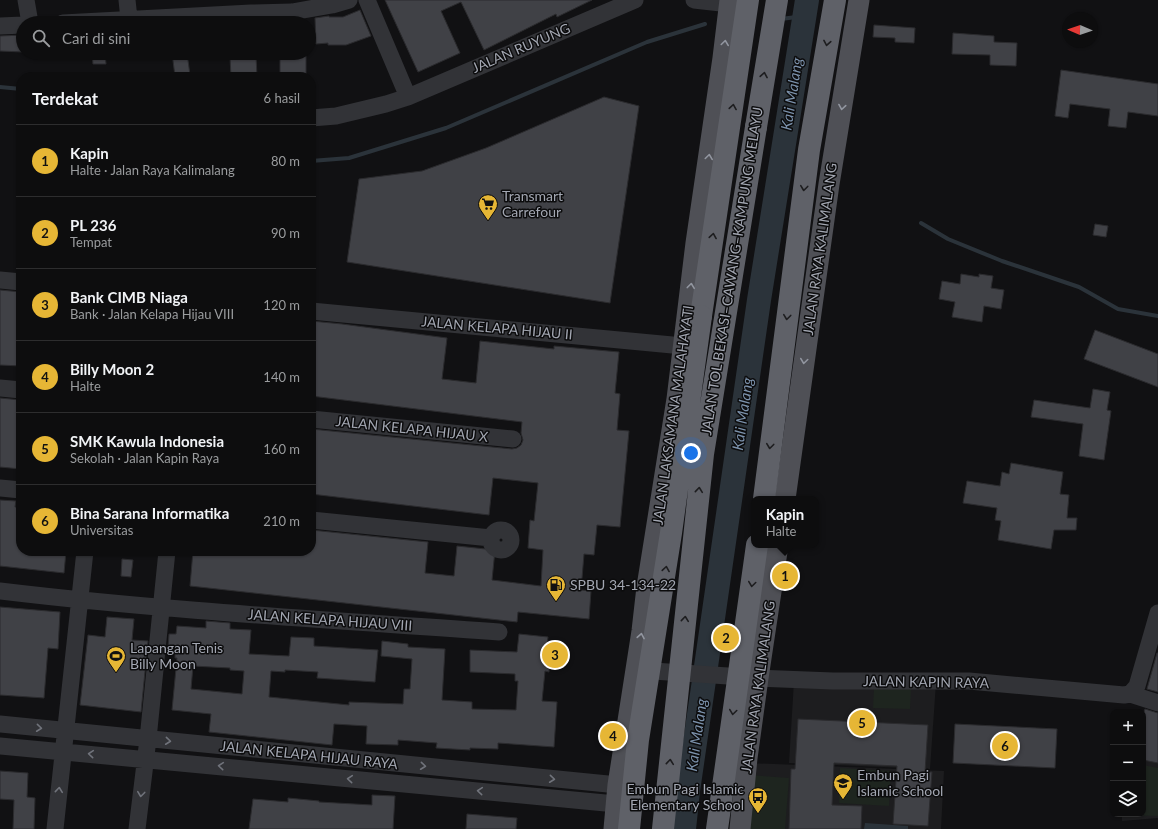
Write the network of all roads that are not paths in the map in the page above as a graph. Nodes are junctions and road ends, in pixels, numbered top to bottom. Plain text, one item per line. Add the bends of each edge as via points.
1 (26, 0) edge
2 (127, 0) edge
3 (349, 0) edge
4 (367, 0) edge
5 (635, 0) edge
6 (694, 0) edge
7 (777, 0) edge
8 (835, 0) edge
9 (859, 0) edge
10 (734, 4) edge
11 (29, 16) edge
12 (129, 16) edge
13 (190, 16) edge
14 (16, 25) edge
15 (0, 26) edge
16 (408, 97) junction
17 (316, 118) edge
18 (0, 280) edge
19 (16, 282) edge
20 (316, 311) edge
21 (683, 346) junction
22 (0, 388) edge
23 (16, 390) edge
24 (316, 419) edge
25 (513, 439) dead end
26 (0, 488) edge
27 (16, 490) edge
28 (764, 496) edge
29 (785, 496) edge
30 (316, 520) edge
31 (491, 538) dead end
32 (757, 548) edge
33 (778, 548) edge
34 (84, 556) edge
35 (166, 556) edge
36 (0, 591) edge
37 (80, 601) junction
38 (161, 608) junction
39 (1158, 613) edge
40 (499, 632) dead end
41 (635, 670) junction
42 (758, 678) junction
43 (1130, 694) junction
44 (1158, 703) edge
45 (0, 724) edge
46 (66, 731) junction
47 (148, 739) junction
48 (0, 746) edge
49 (63, 752) junction
50 (145, 759) junction
51 (510, 775) junction
52 (507, 793) junction
53 (617, 794) junction
54 (55, 829) edge
55 (137, 829) edge
56 (614, 829) edge
57 (629, 829) edge
58 (663, 829) edge
59 (717, 829) edge
60 (740, 829) edge

1 - 11 street
2 - 12 street
3 - 13 street via 292,12
4 - 16 street
5 - 16 street, JALAN RUYUNG
6 - 10 street
58 -> 7 highway, JALAN TOL BEKASI–CAWANG–KAMPUNG MELAYU, bridge via 703,454
8 -> 28 highway via 809,150
9 -> 29 main road, JALAN RAYA KALIMALANG via 829,184
21 -> 10 main road, JALAN LAKSAMANA MALAHAYATI via 721,75
57 -> 10 highway, bridge via 638,740 671,534 701,316
14 - 15 street
16 - 17 street, JALAN RUYUNG via 336,116
18 - 19 street
20 - 21 street, JALAN KELAPA HIJAU II
41 -> 21 main road, JALAN LAKSAMANA MALAHAYATI
22 - 23 street
24 - 25 street, JALAN KELAPA HIJAU X
26 - 27 street
30 - 31 street
32 -> 59 highway, bridge
33 - 42 main road, JALAN RAYA KALIMALANG
34 - 37 street
35 - 38 street
36 - 37 street, JALAN KELAPA HIJAU VIII
37 - 38 street, JALAN KELAPA HIJAU VIII
37 - 46 street
38 - 40 street, JALAN KELAPA HIJAU VIII
38 - 47 street
39 - 43 street via 1137,686
41 - 42 street, JALAN KAPIN RAYA
41 - 53 main road, JALAN LAKSAMANA MALAHAYATI
42 - 43 street, JALAN KAPIN RAYA via 969,681
42 - 60 main road, JALAN RAYA KALIMALANG
43 - 44 street, JALAN KAPIN RAYA
45 -> 46 street, JALAN KELAPA HIJAU RAYA
46 - 47 street, JALAN KELAPA HIJAU RAYA
46 - 49 street
47 - 50 street
47 -> 51 street, JALAN KELAPA HIJAU RAYA
48 - 49 street, JALAN KELAPA HIJAU RAYA
50 -> 49 street, JALAN KELAPA HIJAU RAYA
54 -> 49 street
52 -> 50 street, JALAN KELAPA HIJAU RAYA
50 -> 55 street
51 - 52 street
51 -> 53 street, JALAN KELAPA HIJAU RAYA
52 - 53 street, JALAN KELAPA HIJAU RAYA
53 - 56 main road, JALAN LAKSAMANA MALAHAYATI

